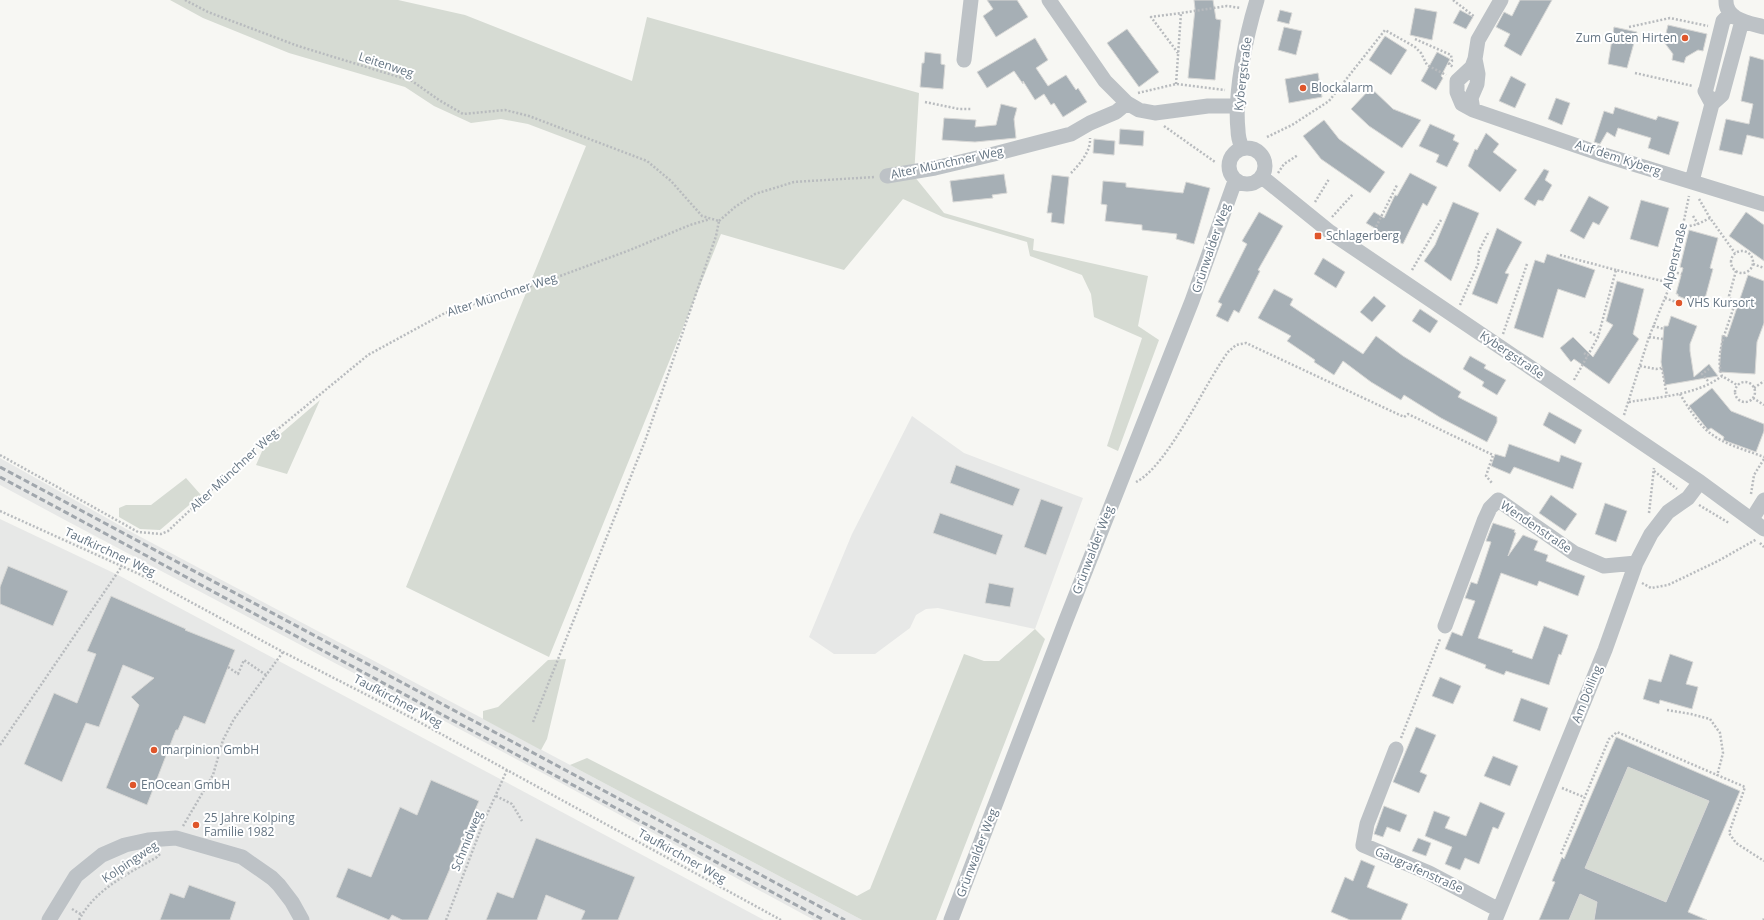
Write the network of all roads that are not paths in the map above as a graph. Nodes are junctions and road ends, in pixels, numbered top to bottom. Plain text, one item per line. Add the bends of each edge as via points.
1 (971, 0) edge
2 (1049, 0) edge
3 (1501, 0) edge
4 (1255, 5) edge
5 (1733, 12) edge
6 (1764, 27) edge
7 (1475, 59) junction
8 (964, 60) dead end
9 (1131, 98) junction
10 (1239, 99) junction
11 (1712, 104) junction
12 (1473, 110) junction
13 (1242, 148) junction
14 (887, 176) road end
15 (1262, 177) junction
16 (1235, 181) junction
17 (1692, 182) junction
18 (1764, 204) edge
19 (1700, 482) junction
20 (1757, 499) edge
21 (1752, 519) junction
22 (1757, 535) edge
23 (1634, 570) junction
24 (1445, 626) road end
25 (1396, 750) road end
26 (1497, 915) edge
27 (48, 920) edge
28 (302, 920) edge
29 (951, 920) edge

1 - 8 street
2 - 9 street via 1105,80
3 - 7 street via 1478,40
4 - 10 street, Kybergstraße via 1249,27
5 - 6 street
5 - 11 street via 1722,95
5 - 11 street via 1723,21 1705,91
7 - 12 street via 1478,74 1471,98
7 - 12 street, Auf dem Kyberg via 1472,68 1457,82 1458,98 1462,104
9 - 10 street via 1139,110 1155,113
9 - 14 street, Alter Münchner Weg via 1116,112 1071,134 935,168
10 - 13 street, Kybergstraße via 1238,131
11 - 17 street
12 - 17 street, Auf dem Kyberg via 1600,154
13 - 15 street via 1256,150 1262,156 1265,170
13 - 16 street via 1232,155 1230,160 1229,171
15 - 16 street via 1246,185
15 - 19 street, Kybergstraße via 1330,232
16 - 29 street, Grünwalder Weg via 1195,294 1120,479
17 - 18 street, Auf dem Kyberg
19 - 21 street, Kybergstraße
19 - 23 street, Am Dölling via 1688,498 1668,512 1651,534
20 - 21 street
21 - 22 street, Kybergstraße
23 - 24 street, Wendenstraße via 1604,566 1574,553 1498,500 1490,508 1484,521
23 - 26 street, Am Dölling via 1605,650
25 - 26 street, Gaugrafenstraße via 1367,824 1363,845 1429,873
27 - 28 street via 76,876 102,855 125,845 176,838 242,857 279,885

